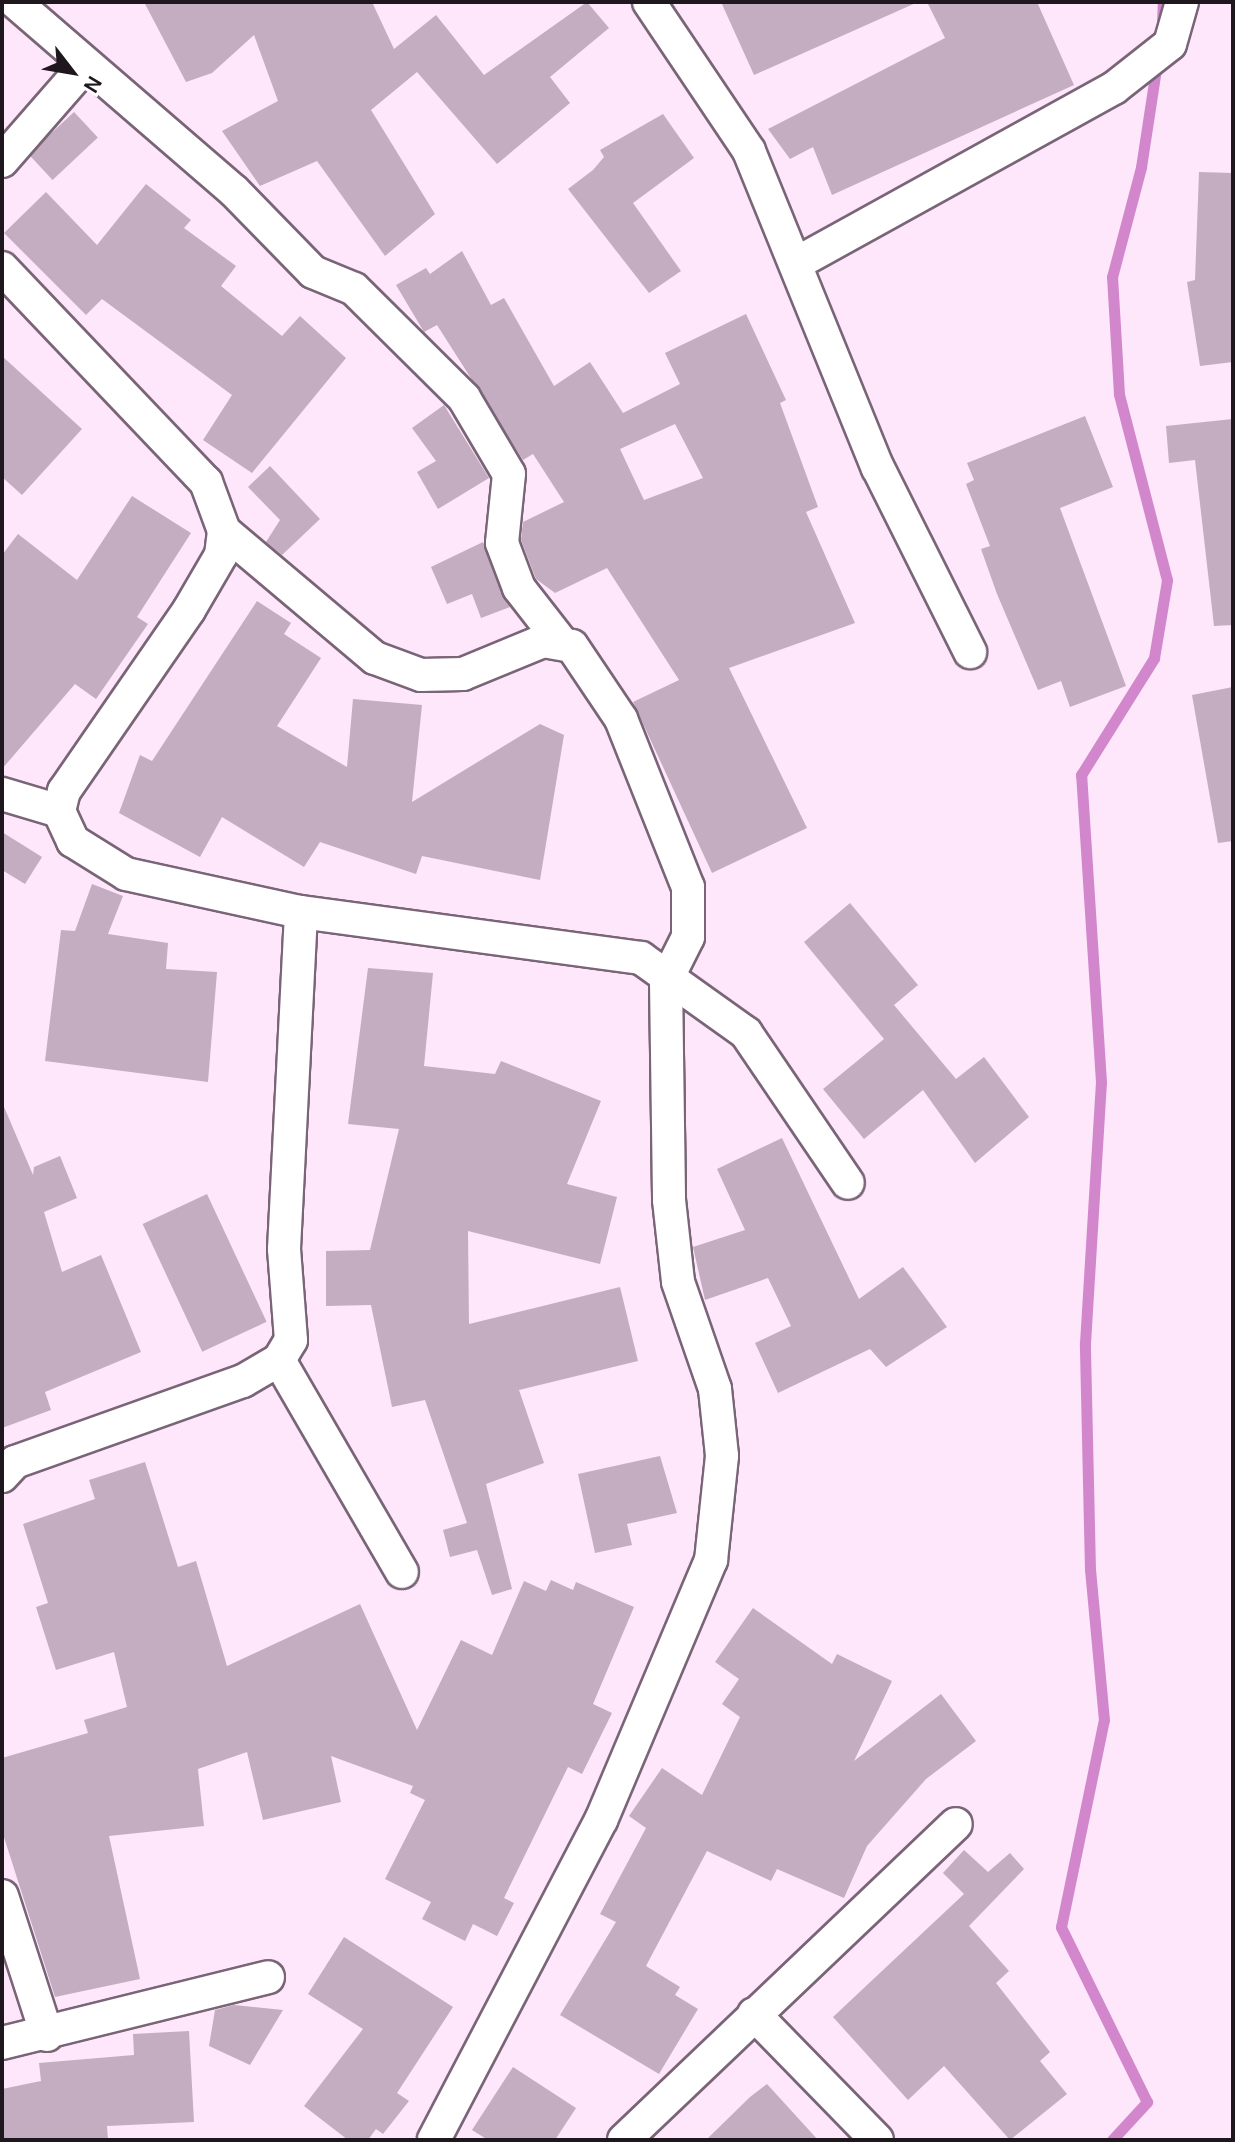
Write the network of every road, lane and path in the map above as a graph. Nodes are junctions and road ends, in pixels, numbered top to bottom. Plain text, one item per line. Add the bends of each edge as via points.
1 (15, 2) edge
2 (649, 2) edge
3 (1182, 2) edge
4 (84, 67) junction
5 (2, 161) edge
6 (797, 263) junction
7 (2, 268) edge
8 (224, 531) junction
9 (561, 642) junction
10 (970, 652) dead end
11 (2, 794) edge
12 (59, 811) junction
13 (301, 912) junction
14 (666, 981) junction
15 (848, 1183) dead end
16 (279, 1360) junction
17 (2, 1476) edge
18 (402, 1572) dead end
19 (956, 1824) dead end
20 (2, 1896) edge
21 (268, 1977) dead end
22 (754, 2014) junction
23 (47, 2035) junction
24 (2, 2043) edge
25 (434, 2140) edge
26 (624, 2140) edge
27 (877, 2140) edge

1 - 4 street
2 - 6 street via 749,151
3 - 6 street via 1170,44 1114,88
4 - 5 street
4 - 9 street via 234,191 313,272 354,289 464,398 509,474 502,543 519,588
6 - 10 street via 878,468
7 - 8 street via 206,482
8 - 9 street via 375,658 421,675 463,674 506,652
8 - 12 street via 221,555 189,610 64,791
9 - 14 street via 593,669 621,719 688,887 688,937
11 - 12 street
12 - 13 street via 73,841 126,874
13 - 14 street via 641,958
13 - 16 street via 284,1249 291,1340
14 - 15 street via 746,1033
14 - 25 street via 669,1200 678,1282 715,1389 722,1456 711,1560 601,1820
16 - 17 street via 243,1381 15,1462
16 - 18 street
19 - 22 street
20 - 23 street
21 - 23 street
22 - 26 street
22 - 27 street
23 - 24 street

